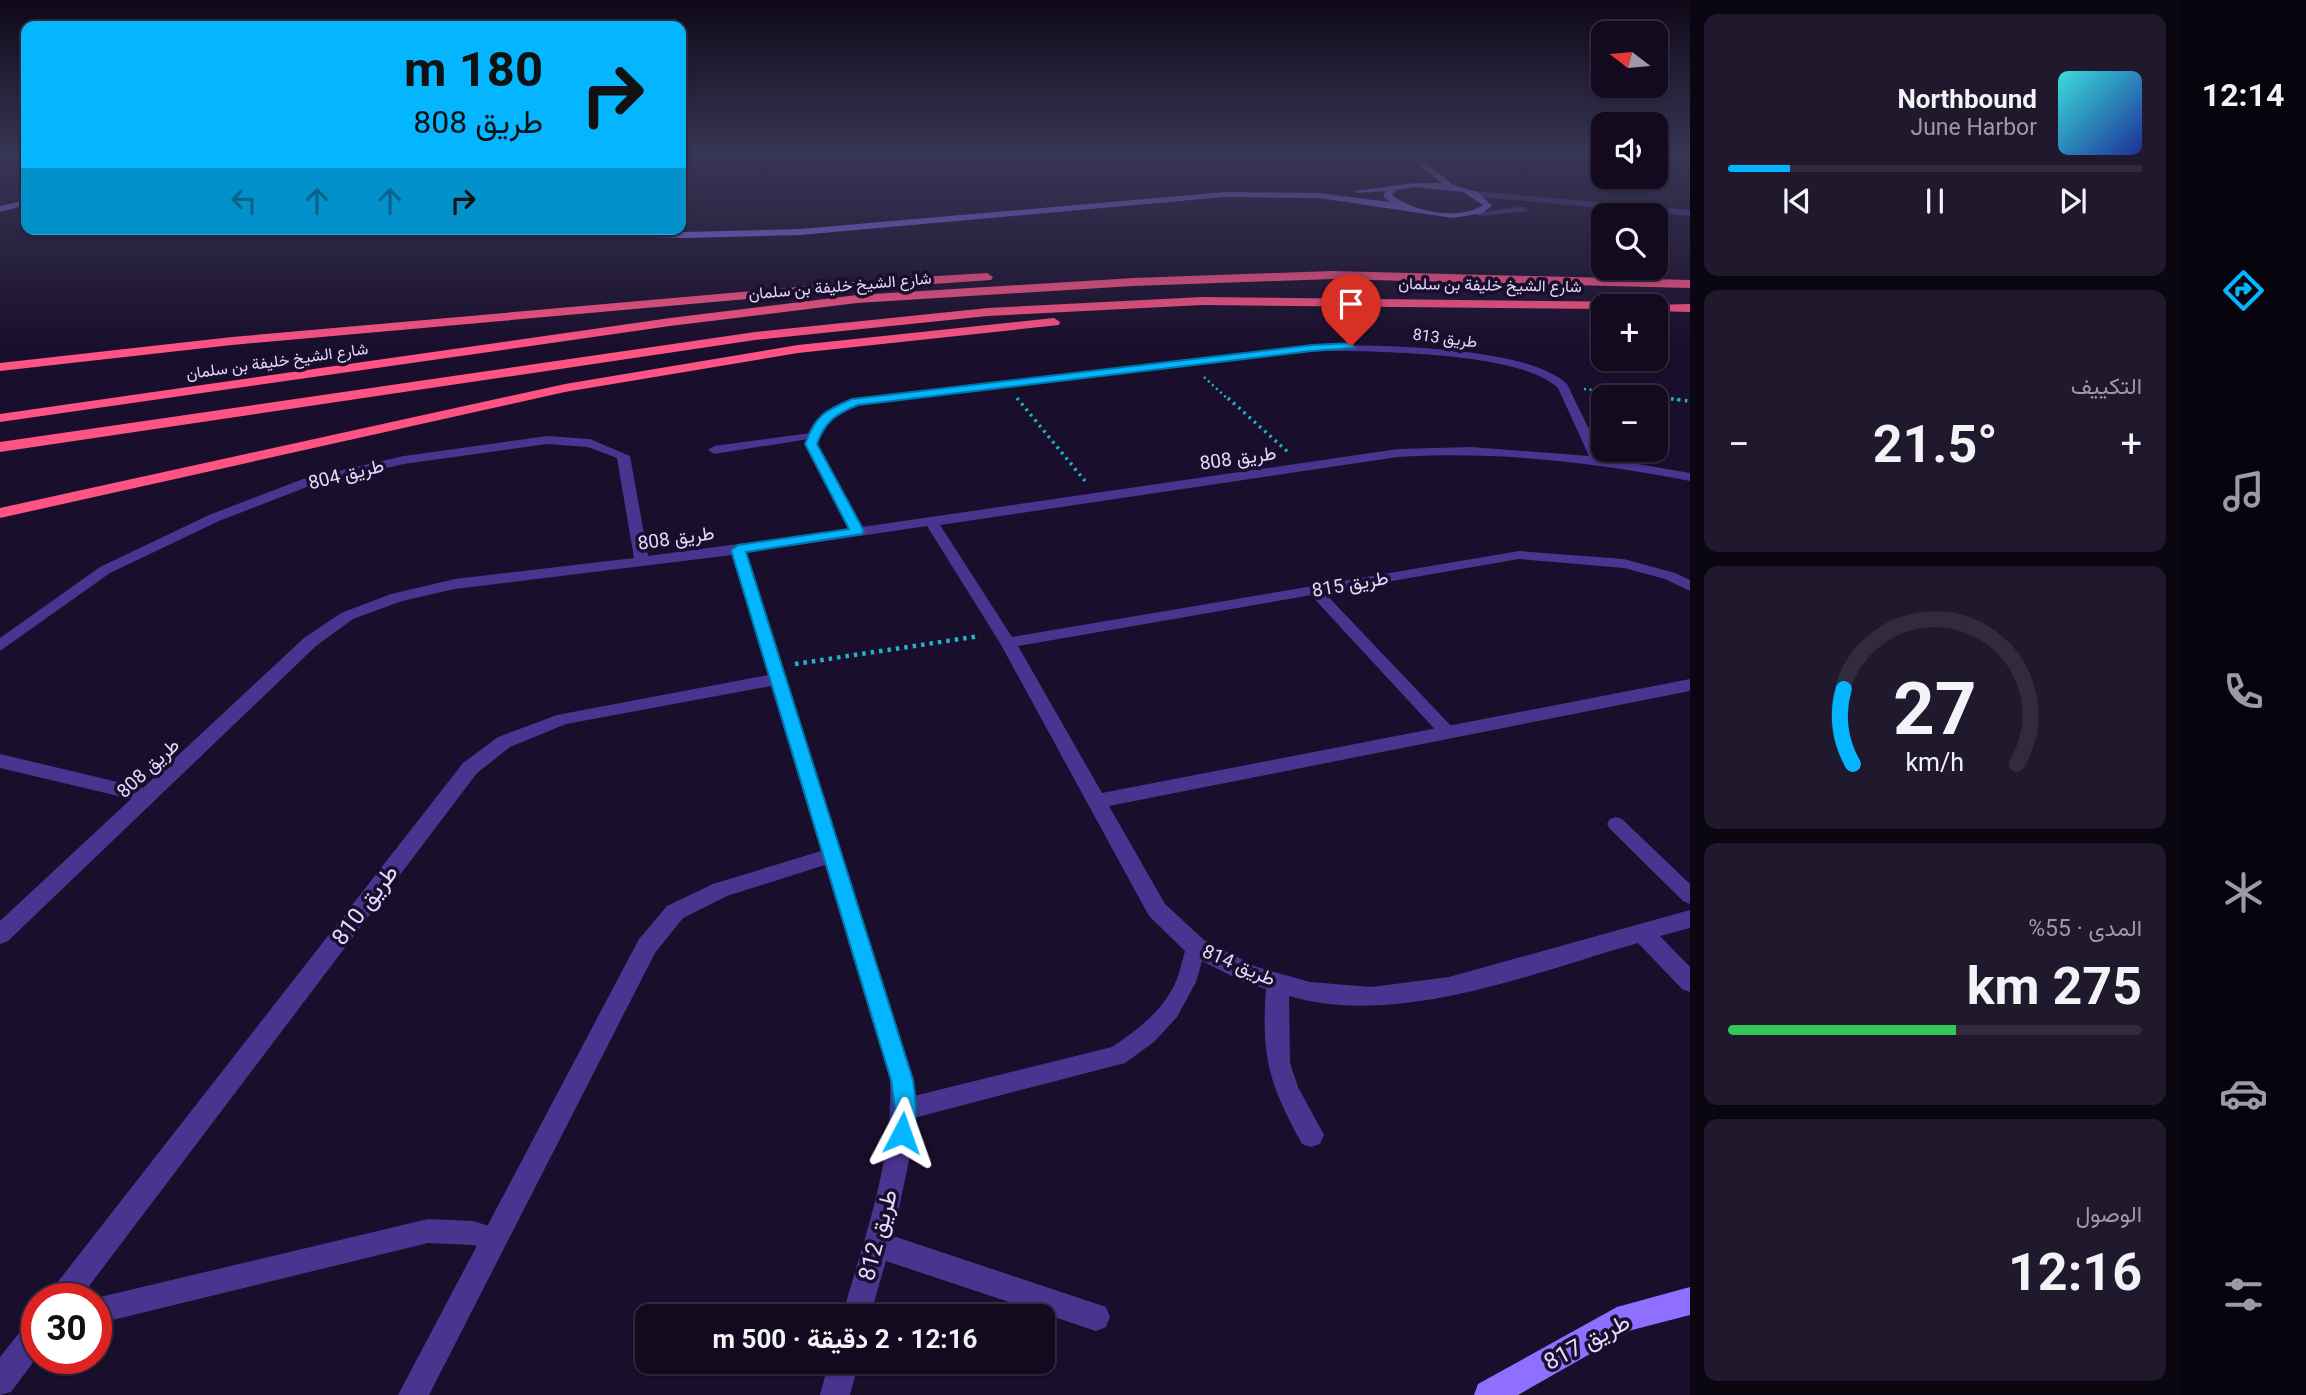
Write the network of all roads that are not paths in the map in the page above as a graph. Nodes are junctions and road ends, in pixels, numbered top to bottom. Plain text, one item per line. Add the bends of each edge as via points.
1 (877, 220) edge
2 (923, 220) edge
3 (686, 226) edge
4 (812, 228) junction
5 (648, 235) edge
6 (1332, 275) junction
7 (1690, 284) edge
8 (1385, 301) junction
9 (1591, 305) edge
10 (1668, 307) edge
11 (1690, 308) edge
12 (0, 367) edge
13 (0, 418) edge
14 (811, 436) junction
15 (1591, 446) edge
16 (0, 447) edge
17 (714, 450) dead end
18 (1591, 460) edge
19 (1604, 462) edge
20 (1690, 477) edge
21 (0, 513) edge
22 (931, 521) junction
23 (857, 531) junction
24 (738, 550) junction
25 (642, 562) junction
26 (1690, 586) edge
27 (1314, 590) junction
28 (1005, 638) junction
29 (0, 646) edge
30 (775, 673) junction
31 (1690, 685) edge
32 (1448, 733) junction
33 (0, 761) edge
34 (146, 796) junction
35 (1097, 800) junction
36 (1616, 824) dead end
37 (833, 855) junction
38 (1690, 896) edge
39 (1690, 919) edge
40 (1643, 932) junction
41 (0, 935) edge
42 (1196, 947) junction
43 (1690, 982) edge
44 (1278, 983) junction
45 (906, 1109) junction
46 (1311, 1135) dead end
47 (493, 1239) junction
48 (875, 1244) junction
49 (75, 1283) edge
50 (1690, 1301) edge
51 (859, 1304) edge
52 (112, 1307) edge
53 (1096, 1317) dead end
54 (21, 1354) edge
55 (841, 1374) edge
56 (0, 1381) edge
57 (413, 1395) edge
58 (835, 1395) edge
59 (1489, 1395) edge

1 - 4 street
2 - 4 street
3 - 4 street
4 - 5 street
6 - 7 highway, شارع الشيخ خليفة بن سلمان
6 - 12 highway via 1126,273 952,278 232,341
6 - 13 highway, شارع الشيخ خليفة بن سلمان via 857,299
8 - 9 highway, شارع الشيخ خليفة بن سلمان
8 - 16 highway, شارع الشيخ خليفة بن سلمان via 1202,301 988,312 796,332
8 - 21 highway via 1155,314 798,349 565,388
10 - 11 highway
14 - 15 street, طريق 813 via 826,416 856,402 1312,348 1392,348 1537,369 1563,387
14 - 17 lane
14 - 23 street via 813,451
18 - 22 street, طريق 808 via 1514,453 1398,453
19 - 20 street, طريق 808
22 - 23 street, طريق 808
22 - 28 street, طريق 814
23 - 24 street, طريق 808
24 - 25 street, طريق 808
24 - 30 street, طريق 812
25 - 29 street, طريق 804 via 622,456 590,443 547,440 404,460 308,482 214,518 105,570
25 - 34 street, طريق 808 via 456,584 397,597 348,616 310,642
26 - 27 street, طريق 815 via 1623,564 1519,555
27 - 28 street, طريق 815
27 - 32 lane
28 - 35 street, طريق 814
30 - 37 street, طريق 812
30 - 49 street, طريق 810 via 563,719 504,742 470,768
31 - 32 street
32 - 35 street
33 - 34 street
34 - 41 street, طريق 808
35 - 42 street, طريق 814 via 1157,910
36 - 38 lane
37 - 45 street, طريق 812 via 902,1080
37 - 47 street via 720,890 675,912 641,956
39 - 40 street, طريق 814
40 - 43 street
40 - 44 street, طريق 814 via 1449,986 1371,997 1310,992
42 - 44 street, طريق 814
42 - 45 lane via 1181,998 1165,1020 1116,1056
44 - 46 street via 1274,1039 1278,1073
45 - 48 street, طريق 812
47 - 52 lane via 473,1233 428,1231
47 - 57 street
48 - 51 street, طريق 812
48 - 53 street
50 - 59 street, طريق 817 via 1628,1317
54 - 56 street
55 - 58 street

